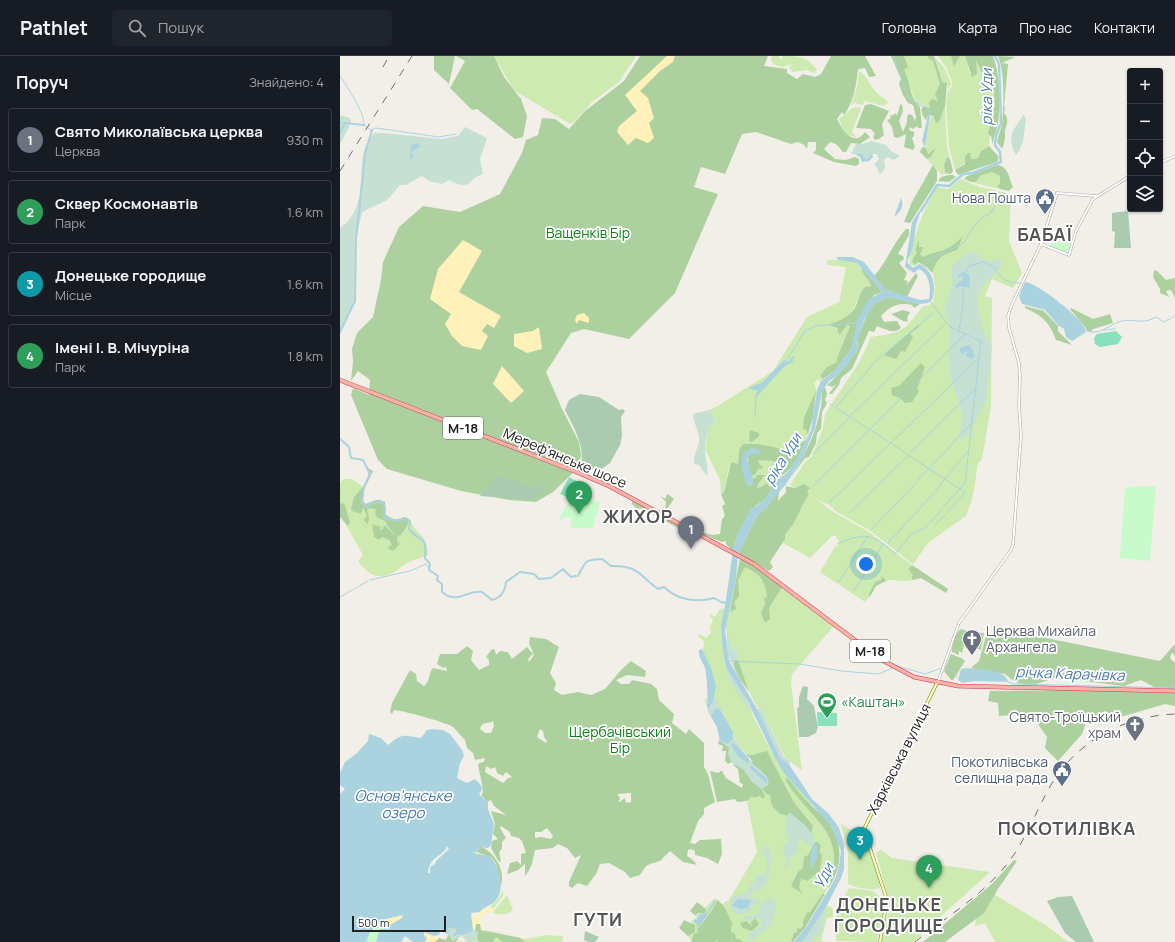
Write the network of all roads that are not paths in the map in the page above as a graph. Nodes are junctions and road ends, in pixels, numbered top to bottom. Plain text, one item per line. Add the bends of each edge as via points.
1 (1175, 156) edge
2 (1163, 162) edge
3 (1127, 178) edge
4 (1096, 196) junction
5 (1041, 244) junction
6 (340, 380) edge
7 (937, 683) junction
8 (1175, 692) edge
9 (880, 942) edge

1 - 2 street
3 - 4 street
4 - 5 street via 1057,193
4 - 5 street via 1078,225 1069,255
5 - 7 street via 1010,309 1008,319 1020,370 1020,436 1012,547 959,623
6 - 7 highway, Мереф'янське шосе / М-18 via 588,476 746,559 885,662 914,677
7 - 8 highway, М-18 via 958,686
7 - 9 main road, Харківська вулиця via 865,827 887,900

